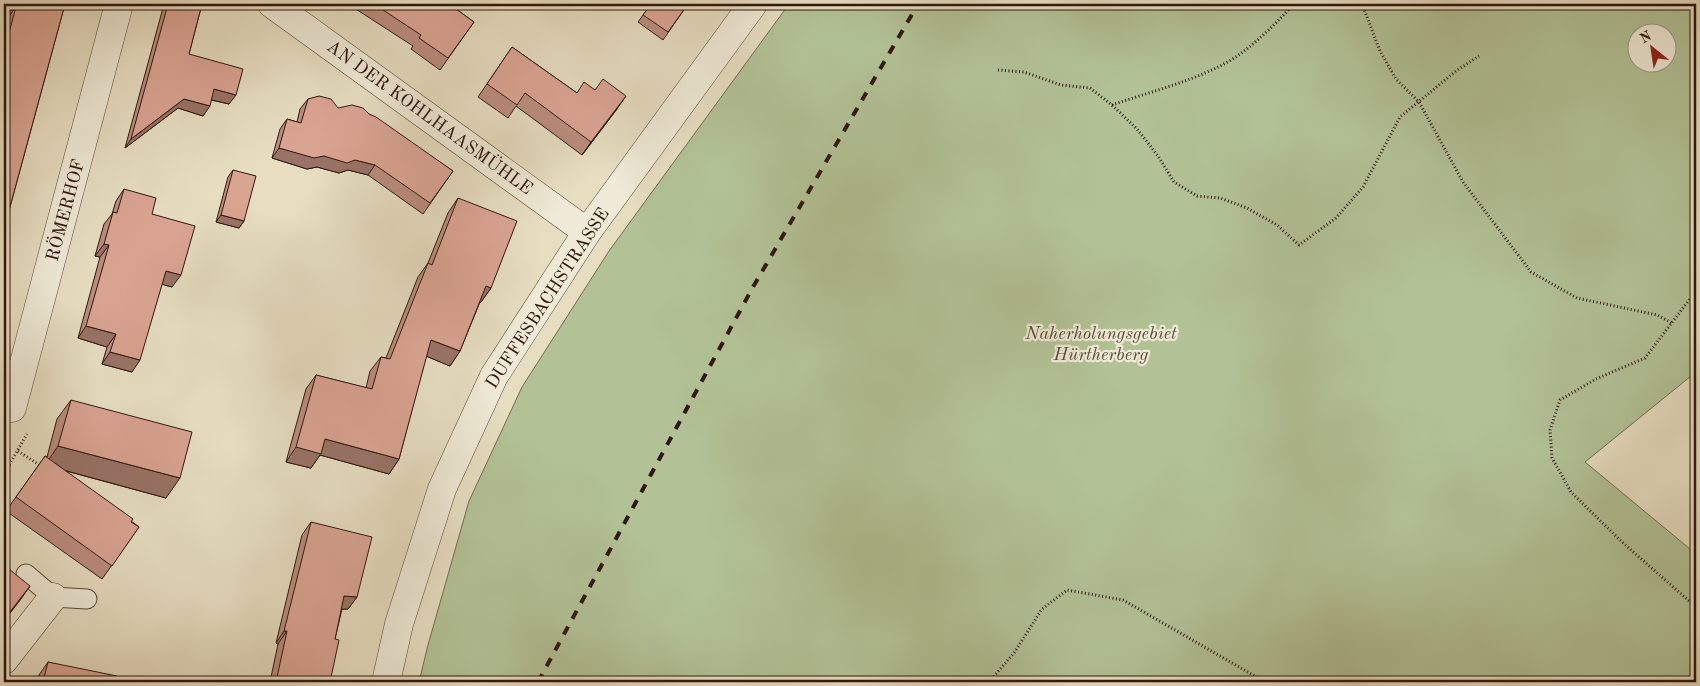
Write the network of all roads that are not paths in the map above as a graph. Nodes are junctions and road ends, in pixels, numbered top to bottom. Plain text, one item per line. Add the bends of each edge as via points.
1 (119, 4) edge
2 (753, 4) edge
3 (286, 8) edge
4 (587, 232) junction
5 (8, 406) edge
6 (26, 574) dead end
7 (53, 597) junction
8 (87, 599) dead end
9 (4, 660) edge
10 (386, 682) edge

1 - 5 street, RÖMERHOF
2 - 4 street, DUFFESBACHSTRASSE
3 - 4 street, AN DER KOHLHAASMÜHLE
4 - 10 street, DUFFESBACHSTRASSE via 494,376 442,489 399,624
6 - 7 lane
7 - 8 lane
7 - 9 street

